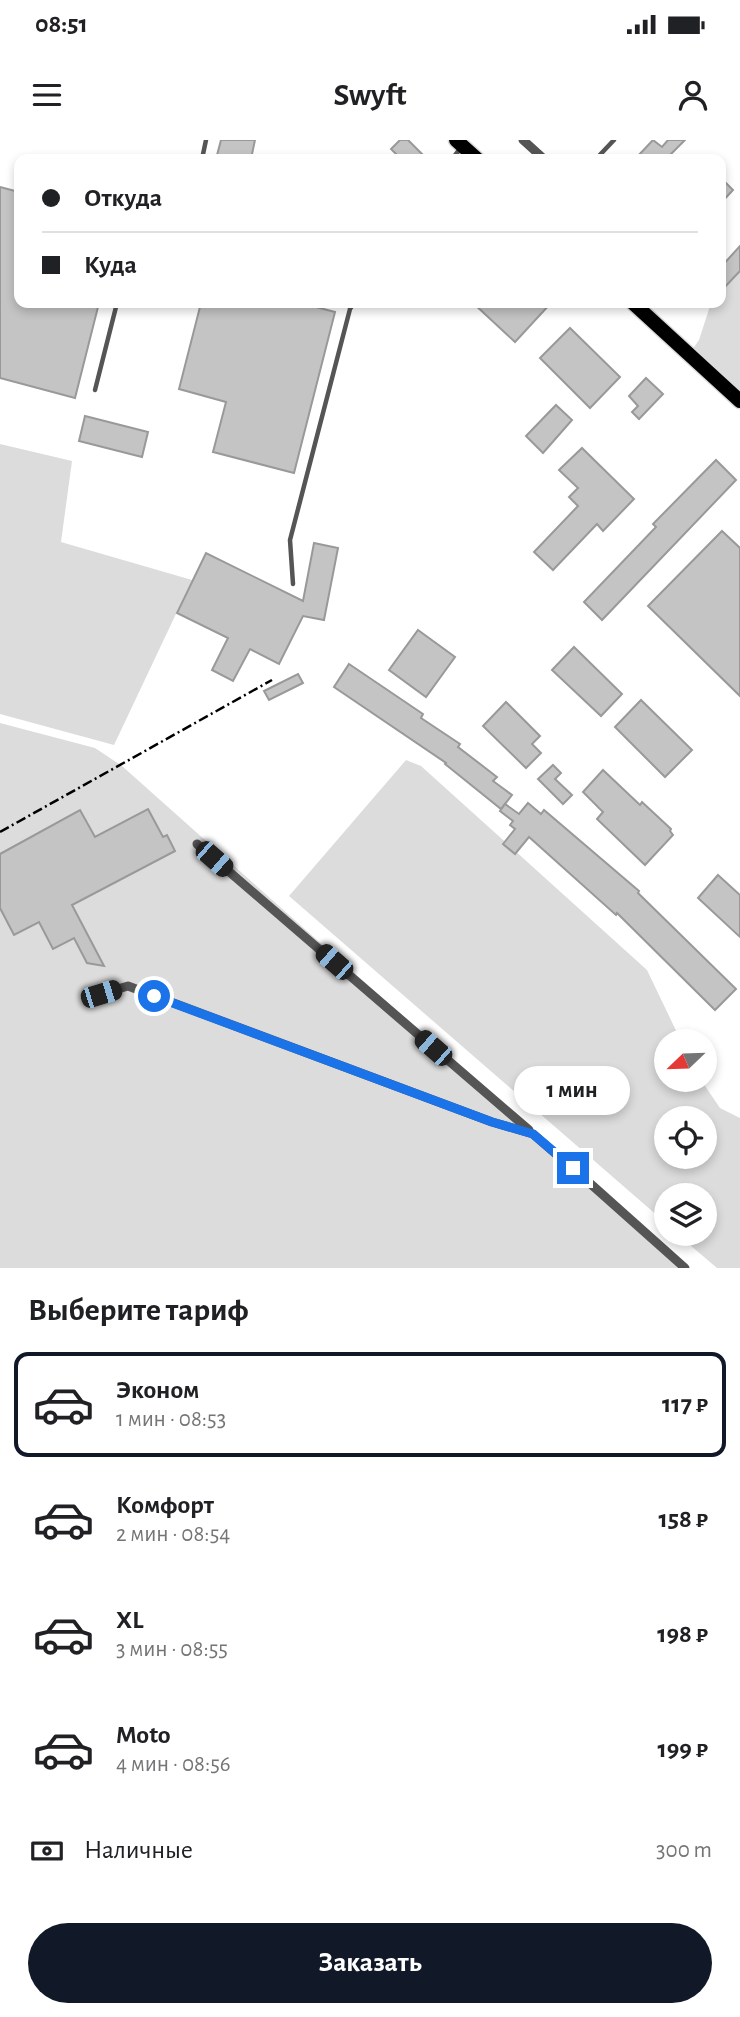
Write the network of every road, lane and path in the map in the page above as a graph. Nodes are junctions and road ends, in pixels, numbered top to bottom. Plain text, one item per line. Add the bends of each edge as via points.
1 (523, 140) edge
2 (614, 140) edge
3 (538, 154) edge
4 (601, 154) edge
5 (116, 308) edge
6 (351, 308) edge
7 (638, 308) edge
8 (95, 390) dead end
9 (740, 401) edge
10 (293, 584) dead end
11 (197, 844) dead end
12 (101, 994) dead end
13 (533, 1134) junction
14 (685, 1268) edge

1 - 3 street
2 - 4 lane
5 - 8 lane
6 - 10 lane via 290,540
7 - 9 main road
11 - 13 street
12 - 13 street via 128,986
13 - 14 street

